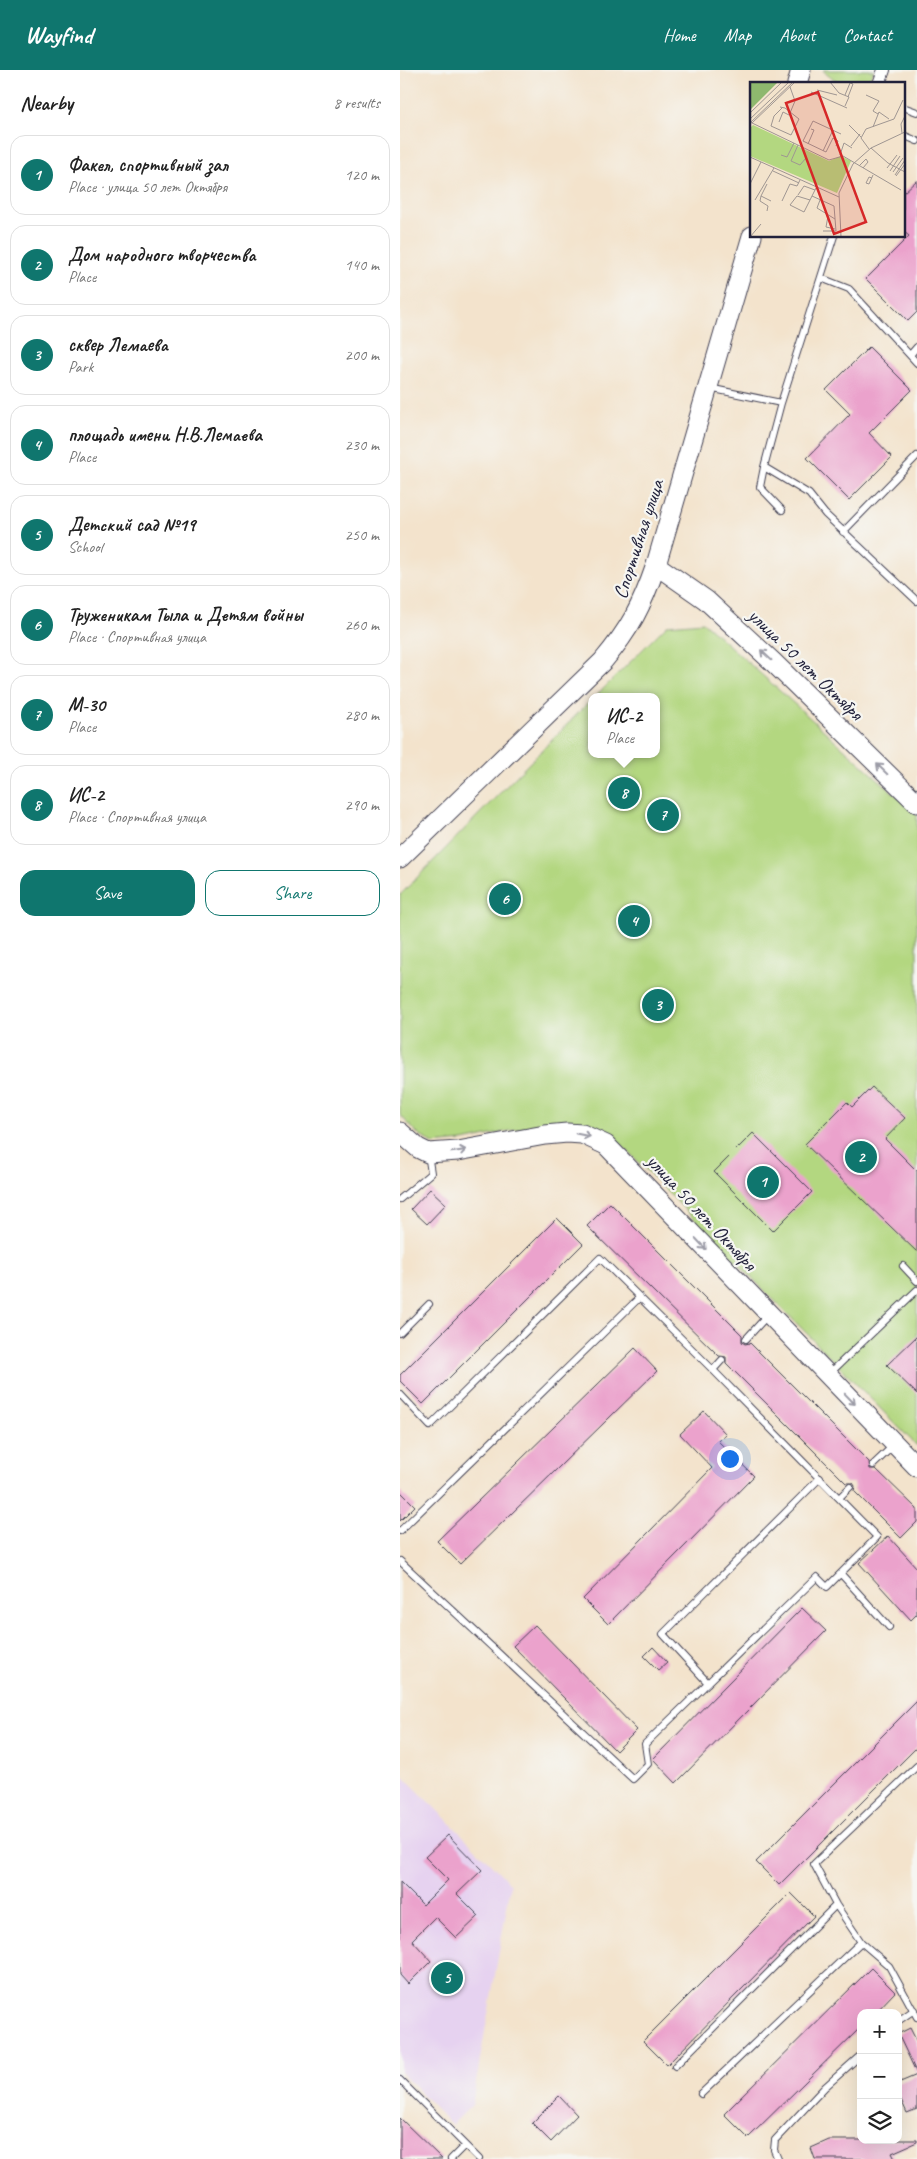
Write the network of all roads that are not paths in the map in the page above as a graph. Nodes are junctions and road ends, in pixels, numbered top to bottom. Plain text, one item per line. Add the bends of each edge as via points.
1 (884, 70) edge
2 (880, 82) edge
3 (904, 107) edge
4 (917, 112) edge
5 (904, 136) edge
6 (917, 142) edge
7 (751, 238) edge
8 (833, 238) edge
9 (821, 278) junction
10 (917, 347) edge
11 (910, 355) junction
12 (917, 363) edge
13 (708, 388) junction
14 (781, 403) junction
15 (917, 456) edge
16 (764, 467) junction
17 (782, 510) dead end
18 (843, 532) junction
19 (656, 565) junction
20 (917, 601) edge
21 (917, 803) edge
22 (400, 858) edge
23 (400, 1132) edge
24 (428, 1153) junction
25 (400, 1199) edge
26 (903, 1266) dead end
27 (917, 1281) edge
28 (917, 1290) edge
29 (640, 1297) junction
30 (429, 1304) dead end
31 (768, 1315) junction
32 (400, 1333) edge
33 (746, 1339) dead end
34 (722, 1360) dead end
35 (713, 1370) junction
36 (828, 1376) junction
37 (400, 1394) edge
38 (894, 1444) junction
39 (873, 1465) dead end
40 (917, 1467) edge
41 (820, 1478) junction
42 (850, 1487) dead end
43 (839, 1498) junction
44 (400, 1531) edge
45 (400, 1561) edge
46 (841, 1574) junction
47 (889, 1627) dead end
48 (708, 1683) junction
49 (917, 1766) edge
50 (836, 1905) junction
51 (861, 1942) junction
52 (916, 2014) edge
53 (902, 2019) edge
54 (857, 2059) edge
55 (675, 2066) dead end
56 (400, 2080) edge
57 (701, 2094) dead end
58 (465, 2145) junction
59 (451, 2159) edge
60 (479, 2159) edge
61 (778, 2159) edge

1 - 2 street
3 - 4 lane
5 - 6 lane
7 - 13 street, Спортивная улица
8 - 9 lane
9 - 11 lane via 849,289
9 - 14 lane
10 - 11 lane
11 - 12 lane
13 - 14 lane
13 - 19 street, Спортивная улица
14 - 16 lane
15 - 18 lane
16 - 17 lane via 760,487
16 - 18 lane via 809,494
18 - 20 lane
21 -> 19 street, улица 50 лет Октября via 713,606
19 - 22 street, Спортивная улица via 636,617 603,662
23 - 24 street
24 - 25 lane via 432,1173
24 -> 31 street, улица 50 лет Октября via 458,1151 545,1135 568,1133 593,1138 617,1155
26 - 27 lane
28 - 36 lane
29 - 35 lane
29 - 37 lane via 600,1258 430,1426
29 - 44 lane
30 - 32 lane
31 - 33 lane
31 - 36 street, улица 50 лет Октября
34 - 35 lane
35 - 41 lane
36 -> 38 street, улица 50 лет Октября
38 - 39 lane
38 - 40 street, улица 50 лет Октября
41 - 43 lane
41 - 48 lane via 663,1634
42 - 43 lane
43 - 46 lane via 877,1537
45 - 48 lane via 633,1779 648,1764 644,1744
46 - 47 lane
46 - 48 lane via 827,1587 817,1577
49 - 50 lane via 814,1864
50 - 51 lane
50 - 55 lane
51 - 52 lane via 889,1966
51 - 57 lane
52 - 53 lane
54 - 61 lane via 775,2140 774,2150
56 - 58 lane
58 - 59 lane
58 - 60 lane

